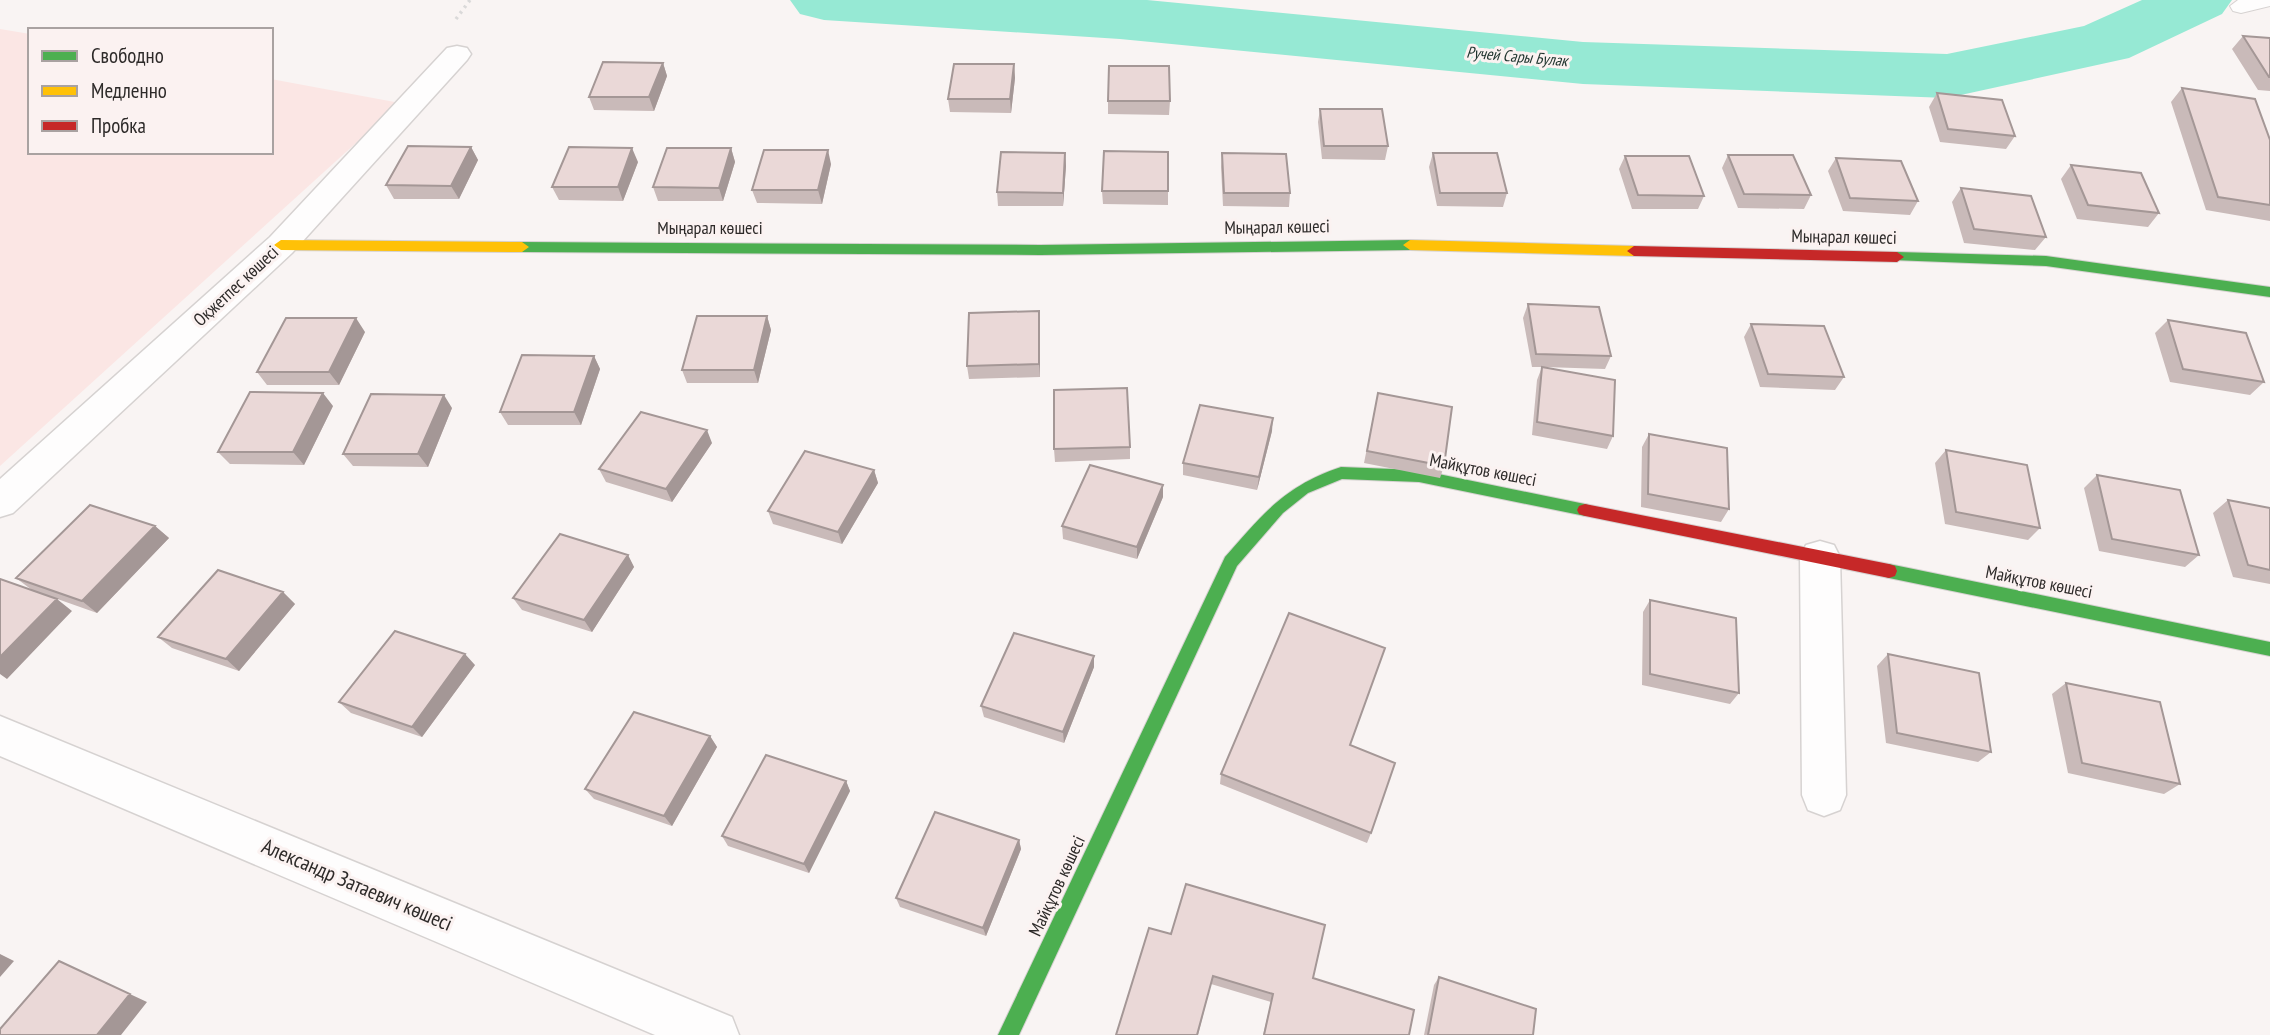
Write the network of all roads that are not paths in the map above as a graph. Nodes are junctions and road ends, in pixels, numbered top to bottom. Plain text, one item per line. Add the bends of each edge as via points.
1 (2267, 0) edge
2 (2241, 6) dead end
3 (457, 54) dead end
4 (281, 244) junction
5 (2270, 292) edge
6 (0, 502) edge
7 (1820, 557) junction
8 (2270, 649) edge
9 (0, 736) edge
10 (1824, 795) dead end
11 (714, 1035) edge
12 (1008, 1035) edge

1 - 2 lane
3 - 4 street, Оқжетпес көшесі
4 - 5 street, Мыңарал көшесі via 1040,250 1414,245 2046,261
4 - 6 street, Оқжетпес көшесі
7 - 8 street, Майқұтов көшесі
7 - 10 street
7 - 12 street, Майқұтов көшесі via 1419,476 1340,473 1303,489 1277,509 1231,562
9 - 11 street, Александр Затаевич көшесі

